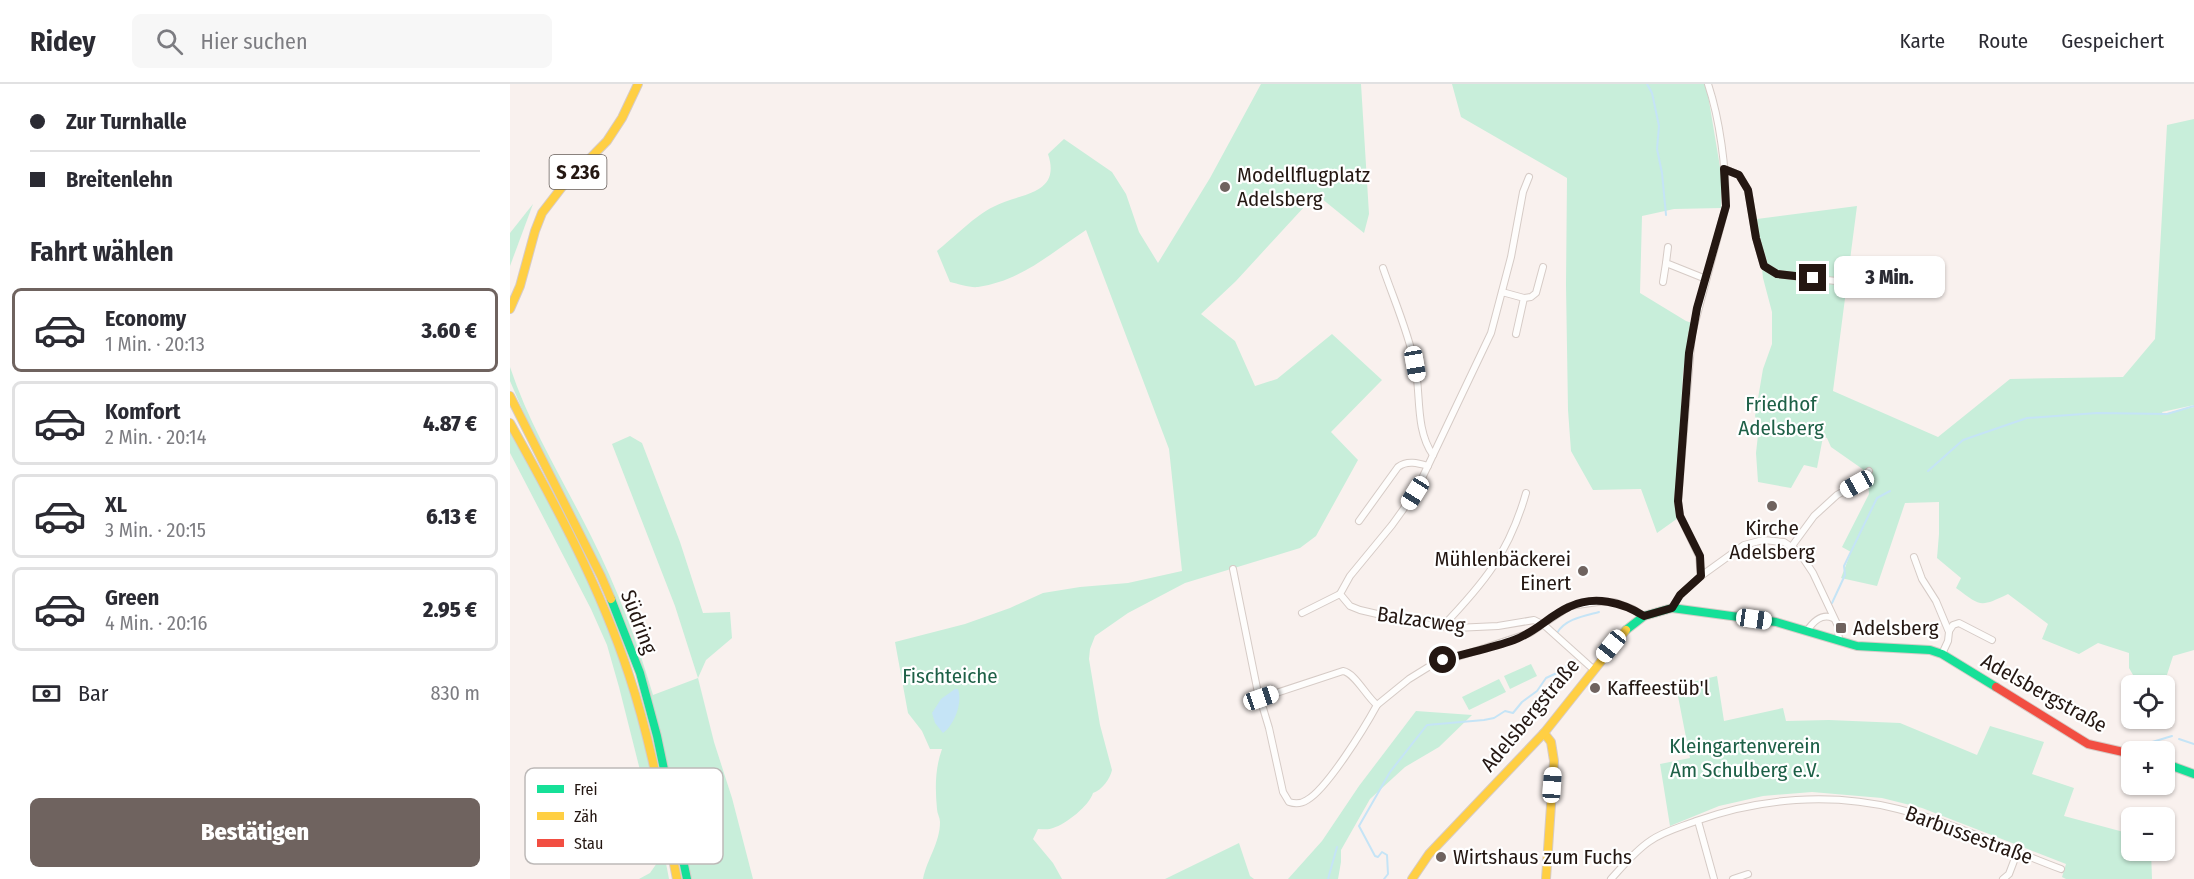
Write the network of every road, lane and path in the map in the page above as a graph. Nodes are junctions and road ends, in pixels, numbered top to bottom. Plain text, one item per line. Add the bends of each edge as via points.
1 (638, 84) edge
2 (1708, 84) edge
3 (1724, 169) junction
4 (1529, 177) dead end
5 (1668, 247) dead end
6 (1666, 263) junction
7 (1543, 267) dead end
8 (1383, 268) dead end
9 (1706, 279) junction
10 (1663, 282) dead end
11 (1845, 282) dead end
12 (1502, 292) junction
13 (1524, 298) junction
14 (510, 309) edge
15 (1516, 334) dead end
16 (510, 396) edge
17 (510, 423) edge
18 (1433, 455) junction
19 (1428, 466) junction
20 (1869, 471) dead end
21 (1526, 493) dead end
22 (1359, 521) dead end
23 (1792, 546) junction
24 (1914, 557) dead end
25 (1233, 569) dead end
26 (1701, 576) junction
27 (1340, 594) junction
28 (1672, 608) junction
29 (1302, 613) dead end
30 (1644, 616) junction
31 (1833, 618) junction
32 (1544, 625) junction
33 (1442, 627) junction
34 (1807, 632) junction
35 (1949, 632) junction
36 (1992, 640) dead end
37 (1839, 641) junction
38 (1942, 654) junction
39 (1593, 669) junction
40 (1261, 698) junction
41 (1377, 705) junction
42 (1544, 733) junction
43 (2121, 752) edge
44 (2175, 767) edge
45 (653, 768) edge
46 (663, 768) edge
47 (2194, 774) edge
48 (1698, 821) junction
49 (2017, 853) junction
50 (674, 864) edge
51 (2061, 869) dead end
52 (1748, 874) dead end
53 (676, 879) edge
54 (1412, 879) edge
55 (1546, 879) edge
56 (1611, 879) edge
57 (1714, 879) edge
58 (1733, 879) edge
59 (2005, 879) edge

1 - 14 main road, S 236 via 616,129 543,212
2 - 3 street via 1717,110
3 - 9 street via 1726,206
3 - 11 street via 1739,175 1748,190 1764,266 1777,274
4 - 12 street
5 - 6 street
6 - 9 street
6 - 10 street
7 - 13 street via 1536,293
8 - 18 street via 1415,364 1422,422
9 - 26 street via 1689,353 1678,501 1680,516 1700,556
12 - 13 street
12 - 18 street via 1491,333
13 - 15 street
16 - 46 main road, Südring via 601,576 628,640 649,705
17 - 45 main road, Südring via 584,564 618,643 641,713
18 - 19 street
19 - 22 street via 1398,466
19 - 27 street via 1405,508
20 - 23 street via 1814,516
21 - 33 street via 1514,530 1495,567
23 - 26 street via 1774,541 1749,543
23 - 31 street via 1813,573
24 - 35 street
25 - 40 street
26 - 28 street
27 - 29 street
27 - 33 street, Balzacweg via 1359,610
28 - 30 main road, Adelsbergstraße
28 - 34 main road, Adelsbergstraße via 1776,622
30 - 32 street via 1619,604 1598,602 1570,606
30 - 39 main road, Adelsbergstraße via 1628,628
31 - 34 street via 1820,618
31 - 37 street
32 - 33 street, Balzacweg via 1530,620
32 - 39 street
32 - 41 street via 1512,640 1430,666
34 - 37 main road, Adelsbergstraße
35 - 36 street, Adelsbergstraße via 1959,623
35 - 38 street
37 - 38 main road, Adelsbergstraße
38 - 43 main road, Adelsbergstraße via 2088,744
39 - 42 main road, Adelsbergstraße
40 - 41 street via 1342,671 1352,675
40 - 41 street via 1283,792 1289,802 1297,804 1312,797 1327,780
42 - 54 main road, Adelsbergstraße via 1429,854
42 - 55 main road via 1551,742 1554,761
44 - 47 main road
48 - 49 street, Barbussestraße via 1768,802 1850,801 1927,817
48 - 56 street, Barbussestraße via 1640,848
48 - 57 street
49 - 51 street, Barbussestraße
49 - 59 street
50 - 53 main road, Südring
52 - 58 street

